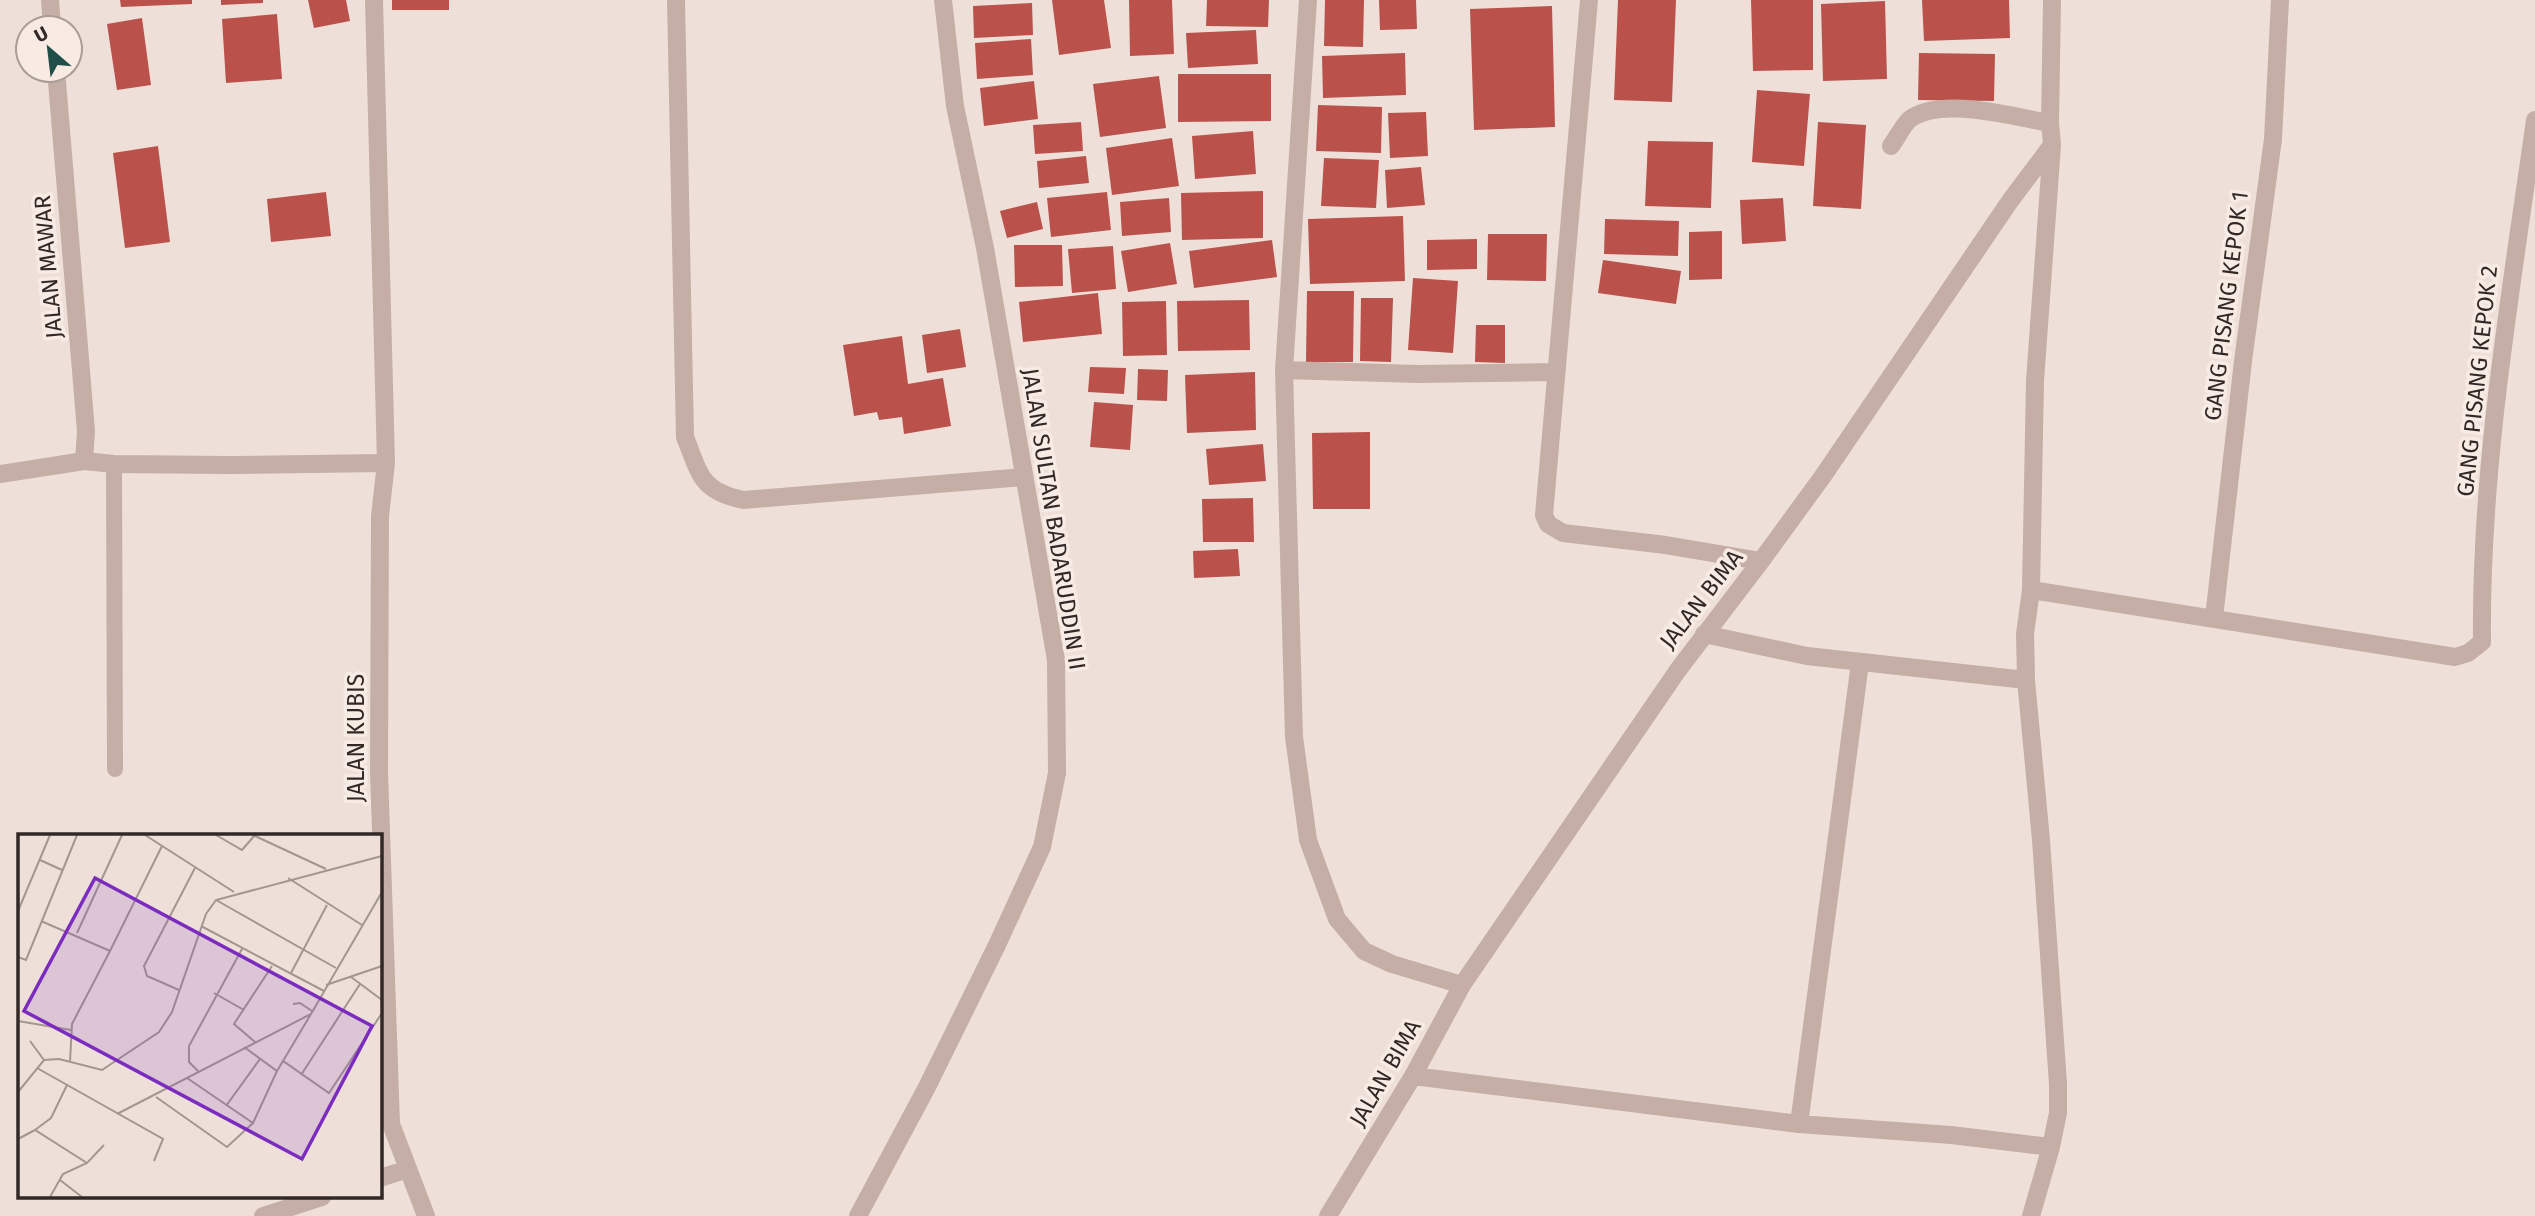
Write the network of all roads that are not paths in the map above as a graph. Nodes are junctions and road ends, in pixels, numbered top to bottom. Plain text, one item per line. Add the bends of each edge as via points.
1 (374, 0) edge
2 (676, 0) edge
3 (943, 0) edge
4 (1308, 0) edge
5 (1589, 0) edge
6 (2052, 0) edge
7 (2280, 0) edge
8 (57, 84) edge
9 (2535, 120) edge
10 (2050, 123) junction
11 (2052, 145) junction
12 (1891, 146) dead end
13 (1283, 370) junction
14 (1556, 372) junction
15 (84, 461) junction
16 (386, 463) junction
17 (114, 464) junction
18 (0, 474) edge
19 (1024, 477) junction
20 (1762, 561) junction
21 (2031, 590) junction
22 (2214, 618) junction
23 (1704, 634) junction
24 (1860, 663) junction
25 (2026, 680) junction
26 (115, 769) dead end
27 (381, 834) edge
28 (382, 860) edge
29 (1462, 985) junction
30 (1413, 1076) junction
31 (1799, 1124) junction
32 (2051, 1147) junction
33 (408, 1169) junction
34 (382, 1177) edge
35 (319, 1198) edge
36 (263, 1216) edge
37 (425, 1216) edge
38 (858, 1216) edge
39 (1328, 1216) edge
40 (2031, 1216) edge

1 - 16 street, JALAN KUBIS
2 - 19 street via 685,437 703,481 721,496 743,500
3 - 19 street, JALAN SULTAN BADARUDDIN II via 955,106 985,248
4 - 13 street
5 - 14 street
6 - 10 street
7 - 22 street, GANG PISANG KEPOK 1 via 2273,139
8 - 15 street, JALAN MAWAR via 86,432
9 - 22 street, GANG PISANG KEPOK 2 via 2491,456 2483,642 2455,657
10 - 11 street
10 - 12 street via 1967,110 1932,110 1909,120
11 - 20 street, JALAN BIMA
11 - 21 street via 2035,381
13 - 14 street
13 - 29 street via 1294,737 1308,840 1337,919 1364,951
14 - 20 street via 1544,515 1551,527 1563,533
15 - 17 street
15 - 18 street
16 - 17 street
16 - 27 street, JALAN KUBIS via 380,516
17 - 26 lane
19 - 38 street, JALAN SULTAN BADARUDDIN II via 1056,660 1058,773 1042,847 933,1075
20 - 23 street, JALAN BIMA
21 - 22 street
21 - 25 street via 2025,634
23 - 24 street
23 - 29 street, JALAN BIMA
24 - 25 street
24 - 31 street
25 - 32 street via 2059,1084
28 - 33 street, JALAN KUBIS via 391,1124
29 - 30 street, JALAN BIMA
30 - 31 street
30 - 39 street, JALAN BIMA
31 - 32 street
32 - 40 street
33 - 34 street
33 - 37 street, JALAN KUBIS
35 - 36 street

